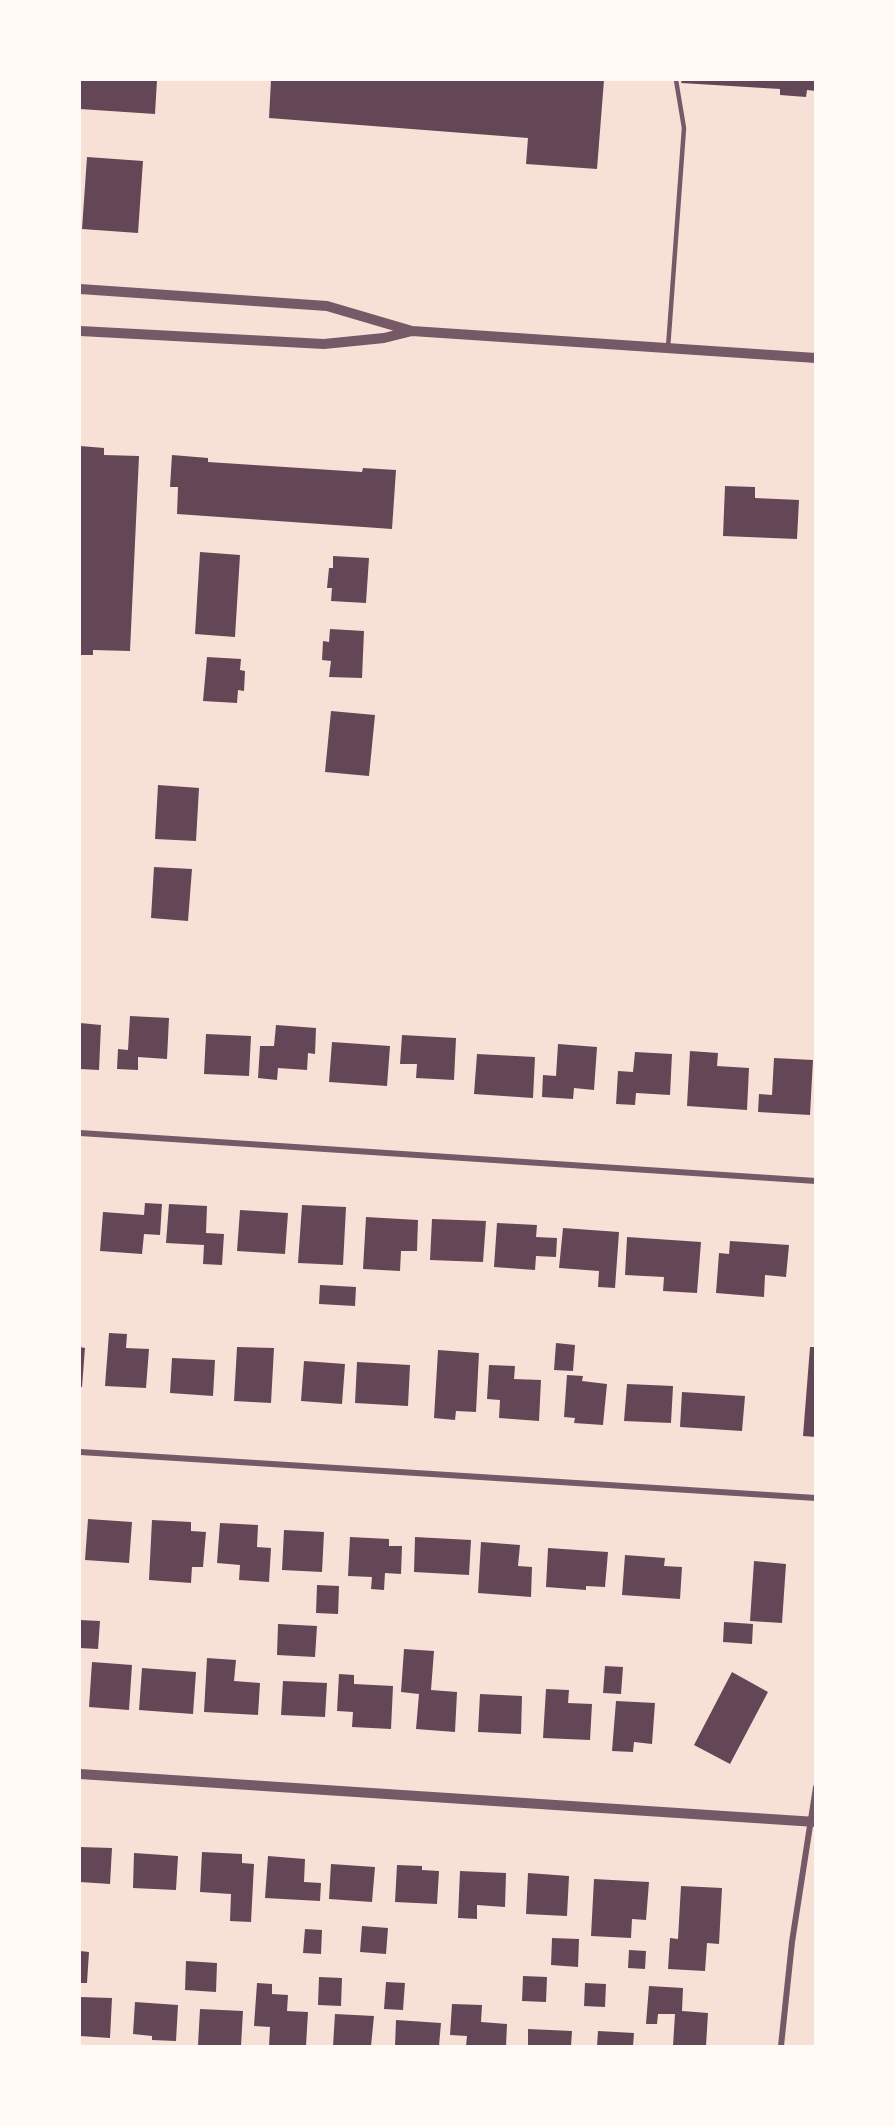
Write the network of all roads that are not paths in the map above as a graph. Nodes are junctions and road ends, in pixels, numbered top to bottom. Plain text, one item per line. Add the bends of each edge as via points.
1 (676, 80) edge
2 (80, 289) edge
3 (80, 331) edge
4 (412, 331) junction
5 (668, 348) junction
6 (816, 358) edge
7 (80, 1133) edge
8 (816, 1181) edge
9 (80, 1452) edge
10 (816, 1498) edge
11 (80, 1774) edge
12 (816, 1787) edge
13 (812, 1822) edge
14 (781, 2046) edge

1 - 5 lane via 684,128
2 - 4 street via 327,306
3 - 4 street via 324,344 384,339
4 - 5 street
5 - 6 street
7 - 8 street
9 - 10 street
11 - 13 street
12 - 13 street
13 - 14 street

